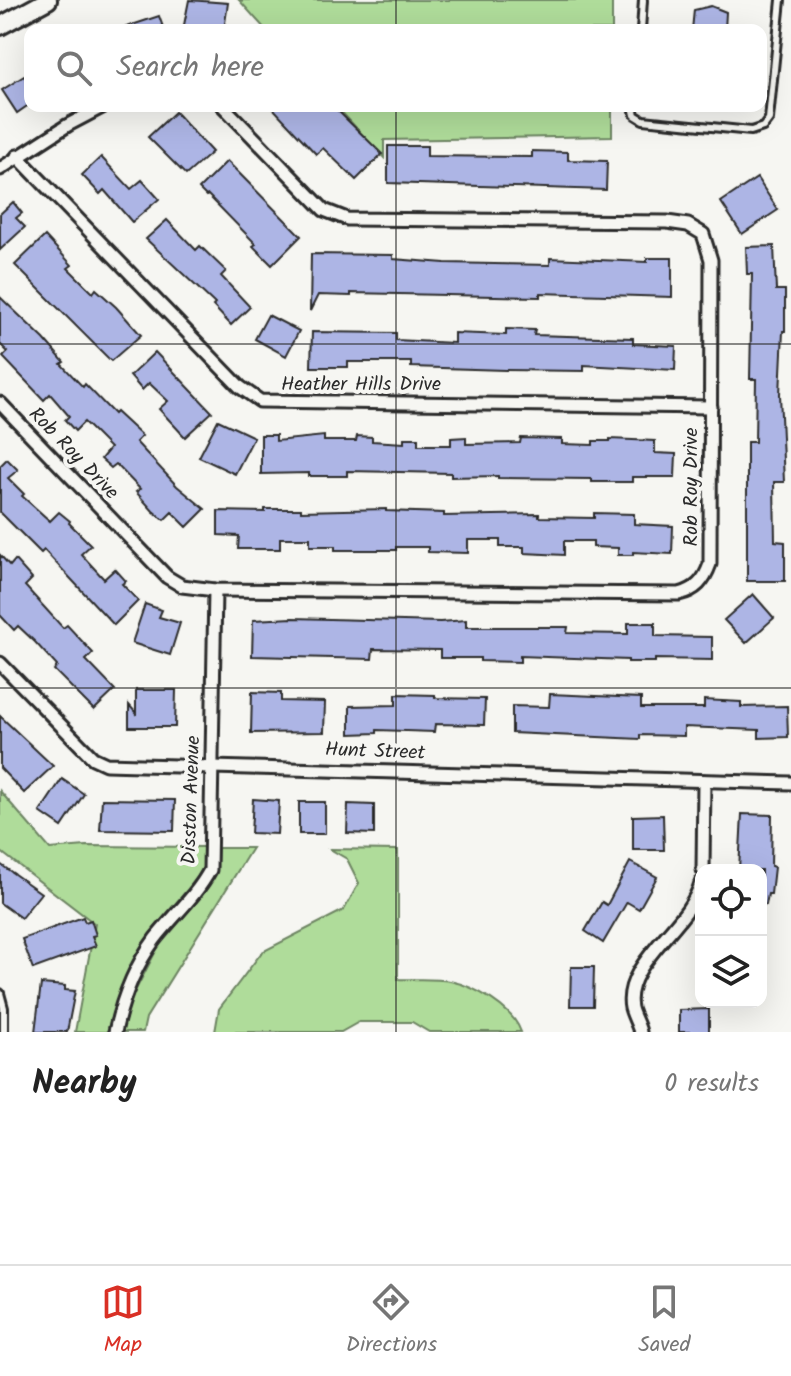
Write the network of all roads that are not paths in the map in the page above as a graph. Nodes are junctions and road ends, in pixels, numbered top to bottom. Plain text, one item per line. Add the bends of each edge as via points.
1 (48, 0) edge
2 (643, 0) edge
3 (781, 0) edge
4 (641, 24) edge
5 (0, 26) edge
6 (94, 112) edge
7 (229, 112) edge
8 (634, 112) edge
9 (17, 156) junction
10 (0, 169) edge
11 (0, 403) edge
12 (711, 407) junction
13 (215, 590) junction
14 (0, 663) edge
15 (213, 766) junction
16 (704, 781) junction
17 (791, 783) edge
18 (703, 864) edge
19 (695, 897) edge
20 (0, 993) edge
21 (4, 1032) edge
22 (115, 1032) edge
23 (640, 1032) edge

1 - 5 street
2 - 4 lane
3 - 8 lane via 769,119 763,127 751,131 643,120
6 - 9 street
7 - 12 street, Rob Roy Drive via 333,216 667,222 703,234 711,260
9 - 10 street
9 - 12 street, Heather Hills Drive via 240,387 260,401
11 - 13 street, Rob Roy Drive via 167,577 182,586
12 - 13 street, Rob Roy Drive via 710,564 689,592
13 - 15 street, Disston Avenue
14 - 15 street, Hunt Street via 93,758 106,764
15 - 16 street, Hunt Street
15 - 22 street, Disston Avenue via 210,870 152,942 124,995
16 - 17 street, Hunt Street
16 - 18 street
19 - 23 street via 635,978 631,1008
20 - 21 lane

